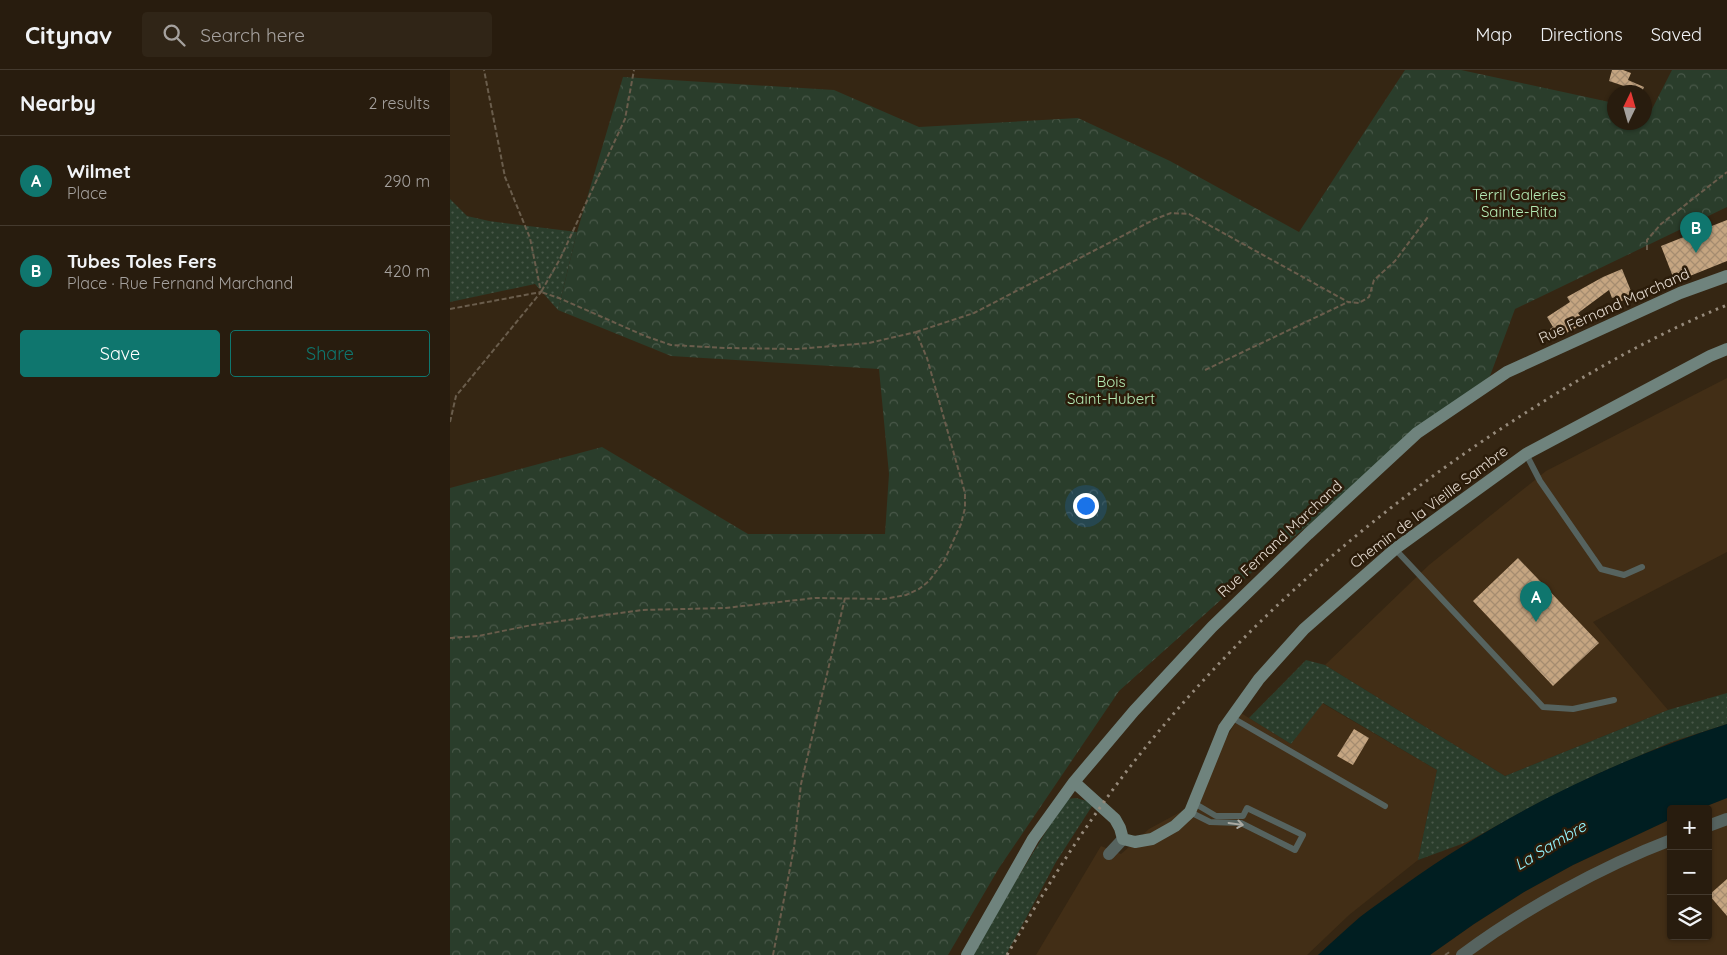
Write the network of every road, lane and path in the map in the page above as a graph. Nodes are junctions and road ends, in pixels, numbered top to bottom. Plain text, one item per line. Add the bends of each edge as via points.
1 (484, 70) edge
2 (634, 70) edge
3 (1727, 172) edge
4 (1428, 217) dead end
5 (1646, 250) dead end
6 (1727, 276) edge
7 (541, 292) junction
8 (1348, 302) junction
9 (450, 309) edge
10 (916, 332) junction
11 (1727, 348) edge
12 (1205, 370) dead end
13 (450, 422) edge
14 (1526, 454) junction
15 (1395, 549) junction
16 (1642, 567) dead end
17 (845, 598) junction
18 (450, 638) edge
19 (1614, 700) dead end
20 (1232, 717) junction
21 (1074, 782) junction
22 (1385, 806) dead end
23 (1192, 808) junction
24 (1727, 819) edge
25 (1712, 825) edge
26 (1123, 839) junction
27 (1667, 842) edge
28 (1110, 854) dead end
29 (773, 955) edge
30 (968, 955) edge
31 (1462, 955) edge

1 - 7 path via 504,177 530,238
2 - 7 path via 625,119 560,259
3 - 5 path via 1661,224 1647,240
4 - 8 path via 1395,261 1374,280 1369,297 1359,303
6 - 21 street, Rue Fernand Marchand via 1680,293 1507,372 1417,434 1212,627
7 - 9 path
7 - 10 path via 671,345 797,349 869,343
7 - 13 path via 456,396
8 - 10 path via 1189,214 1171,213 974,313
8 - 12 path
10 - 17 path via 927,358 965,492 961,524 944,561 919,589 884,599
11 - 14 street, Chemin de la Vieille Sambre
14 - 15 street, Chemin de la Vieille Sambre
14 - 16 lane via 1540,481 1601,569 1624,576
15 - 19 lane via 1543,706 1573,709
15 - 20 street, Chemin de la Vieille Sambre via 1304,630 1259,679
17 - 18 path via 815,598 726,608 642,610
17 - 29 path via 801,784 794,848
20 - 22 lane
20 - 23 street, Chemin de la Vieille Sambre via 1224,728
21 - 26 street via 1115,819
21 - 30 street, Rue Fernand Marchand via 1033,839
23 -> 23 lane via 1210,822 1241,823 1296,850 1303,835 1247,808 1243,816 1216,816
23 - 26 street, Chemin de la Vieille Sambre via 1175,826 1152,839 1135,842
24 - 25 street
26 - 28 street
27 - 31 street via 1562,891

